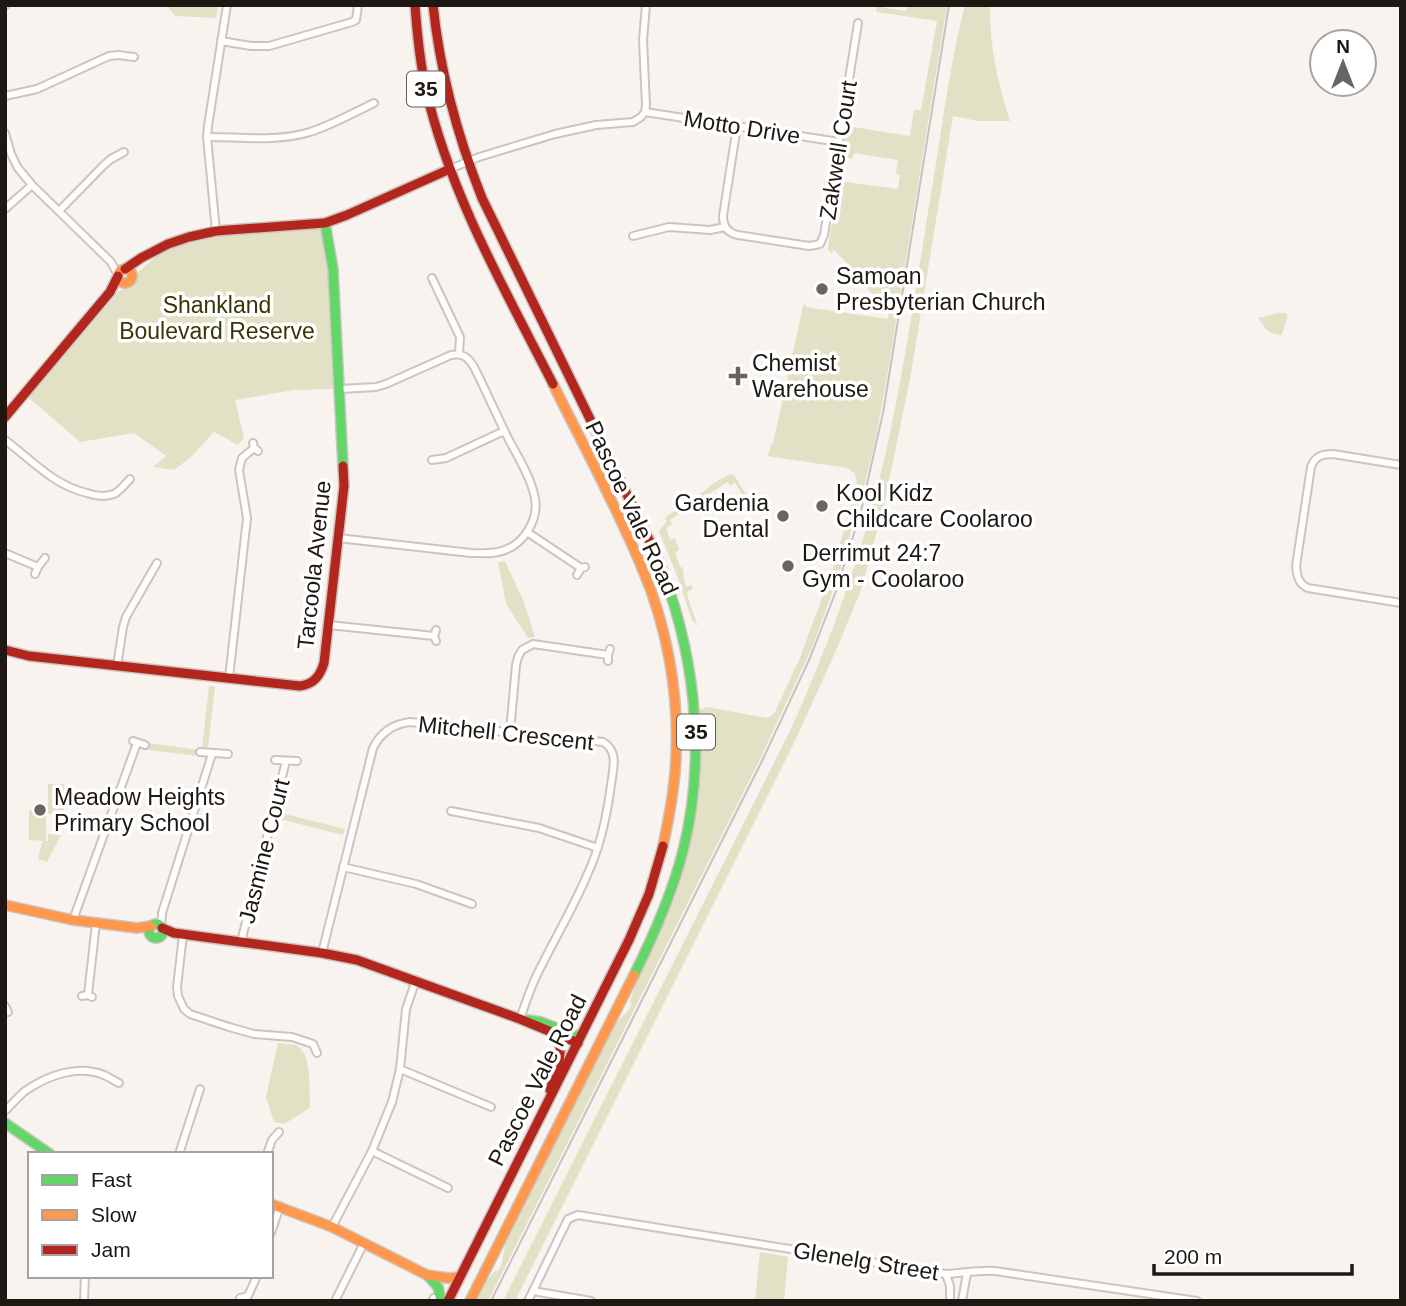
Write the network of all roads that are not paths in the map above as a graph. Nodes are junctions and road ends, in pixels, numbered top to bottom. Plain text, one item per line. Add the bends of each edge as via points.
1 (227, 5) edge
2 (358, 5) edge
3 (415, 5) edge
4 (433, 5) edge
5 (646, 5) edge
6 (858, 23) dead end
7 (221, 41) junction
8 (134, 57) dead end
9 (5, 96) edge
10 (374, 103) dead end
11 (645, 112) junction
12 (737, 126) junction
13 (5, 133) edge
14 (207, 137) junction
15 (839, 142) junction
16 (124, 152) dead end
17 (467, 162) junction
18 (450, 169) junction
19 (32, 185) junction
20 (5, 209) edge
21 (59, 211) junction
22 (325, 223) junction
23 (725, 228) junction
24 (216, 231) junction
25 (632, 236) dead end
26 (124, 274) junction
27 (432, 276) dead end
28 (459, 354) junction
29 (340, 389) junction
30 (5, 417) edge
31 (504, 431) junction
32 (5, 440) edge
33 (255, 447) dead end
34 (432, 459) dead end
35 (1401, 465) edge
36 (130, 480) dead end
37 (638, 517) junction
38 (622, 524) junction
39 (527, 532) junction
40 (338, 538) junction
41 (5, 553) edge
42 (45, 558) dead end
43 (158, 561) dead end
44 (581, 570) dead end
45 (1401, 603) edge
46 (329, 625) junction
47 (435, 636) dead end
48 (5, 650) edge
49 (609, 655) dead end
50 (117, 666) junction
51 (229, 678) junction
52 (510, 732) junction
53 (145, 745) dead end
54 (200, 752) dead end
55 (212, 754) junction
56 (228, 754) dead end
57 (275, 760) dead end
58 (286, 761) junction
59 (297, 761) dead end
60 (449, 802) dead end
61 (597, 848) junction
62 (343, 867) junction
63 (5, 905) edge
64 (474, 905) dead end
65 (73, 920) junction
66 (96, 923) junction
67 (156, 929) junction
68 (179, 934) junction
69 (241, 942) junction
70 (322, 953) junction
71 (416, 980) junction
72 (87, 996) dead end
73 (520, 1019) junction
74 (558, 1036) junction
75 (579, 1040) junction
76 (597, 1048) junction
77 (317, 1053) dead end
78 (400, 1069) junction
79 (118, 1083) dead end
80 (200, 1089) dead end
81 (551, 1095) junction
82 (491, 1107) dead end
83 (5, 1111) edge
84 (5, 1123) edge
85 (279, 1132) dead end
86 (372, 1150) junction
87 (47, 1152) edge
88 (180, 1152) edge
89 (268, 1152) edge
90 (448, 1188) dead end
91 (276, 1205) edge
92 (332, 1227) junction
93 (364, 1243) junction
94 (967, 1273) junction
95 (946, 1274) junction
96 (427, 1275) junction
97 (460, 1277) junction
98 (85, 1278) edge
99 (256, 1278) edge
100 (533, 1292) junction
101 (240, 1298) dead end
102 (435, 1300) edge
103 (84, 1301) edge
104 (335, 1301) edge
105 (448, 1301) edge
106 (470, 1301) edge
107 (528, 1301) edge
108 (591, 1301) edge
109 (950, 1301) edge
110 (962, 1301) edge
111 (1197, 1301) edge

1 - 7 street
2 - 7 street via 352,22 269,46
3 - 18 main road, Pascoe Vale Road / 35 via 425,85
4 - 17 main road, Pascoe Vale Road / 35 via 444,86
5 - 11 street
6 - 15 street, Zakwell Court
7 - 14 street
8 - 9 street via 109,56 37,89
10 - 14 street via 294,135
11 - 12 street, Motto Drive
11 - 17 street via 633,122 555,134
12 - 15 street, Motto Drive
12 - 23 street
13 - 19 street via 18,168
14 - 24 street
15 - 23 street, Zakwell Court via 820,244 738,235
16 - 21 street via 104,165
17 - 18 street
17 - 37 main road, Pascoe Vale Road / 35
18 - 22 main road
18 - 38 main road, Pascoe Vale Road / 35
19 - 20 street
19 - 21 street
21 - 26 street
22 - 24 main road
22 - 29 main road, Tarcoola Avenue via 333,269
23 - 25 street via 664,228
24 - 26 main road via 168,244
26 - 30 main road
27 - 28 street via 460,337
28 - 29 street via 386,384
28 - 31 street via 474,367
29 - 40 main road, Tarcoola Avenue via 344,486
31 - 34 street via 446,458
31 - 39 street via 534,494 535,512
32 - 36 street via 68,488 112,495
33 - 51 street via 242,457 239,470 247,517
35 - 45 street via 1333,454 1315,459 1296,566 1304,586
37 - 38 main road
37 - 76 main road, Pascoe Vale Road / 35 via 668,584 682,630 696,724 694,781 674,884
38 - 75 main road, Pascoe Vale Road / 35 via 654,599 670,657 677,725 676,774 656,877
39 - 40 street via 513,546 487,554
39 - 44 street
40 - 46 main road, Tarcoola Avenue
41 - 42 street via 37,570
43 - 50 street via 126,617
46 - 47 street
46 - 51 main road, Tarcoola Avenue via 321,673 307,685
48 - 50 main road, Tarcoola Avenue
49 - 52 street via 537,644 522,650 516,666
50 - 51 main road, Tarcoola Avenue
52 - 61 street, Mitchell Crescent via 609,746 613,763
52 - 62 street, Mitchell Crescent via 410,722 383,733 373,748
53 - 65 street via 135,742
54 - 55 street
55 - 56 street
55 - 67 street
57 - 58 street, Jasmine Court
58 - 59 street, Jasmine Court
58 - 69 street, Jasmine Court
60 - 61 street via 448,813 530,826
61 - 73 street, Mitchell Crescent
62 - 64 street via 416,884
62 - 70 street, Mitchell Crescent
63 - 65 main road
65 - 66 main road
66 - 67 main road
66 - 72 street
67 - 68 main road
68 - 69 main road
68 - 77 street via 177,987 184,1009 203,1020 254,1034 299,1038 313,1044
69 - 70 main road
70 - 71 main road
71 - 73 main road
71 - 78 street via 406,1009
73 - 74 main road
73 - 75 main road via 541,1022
74 - 75 main road
74 - 81 main road via 561,1058
75 - 76 main road
75 - 81 main road, Pascoe Vale Road / 35
76 - 106 main road, Pascoe Vale Road / 35
78 - 82 street
78 - 86 street
79 - 83 street via 103,1074 70,1071 24,1092
80 - 88 street
81 - 97 main road, Pascoe Vale Road / 35
84 - 87 main road
85 - 89 street
86 - 90 street
86 - 92 street
91 - 92 main road
92 - 93 main road
93 - 96 main road
93 - 104 street
94 - 95 street, Glenelg Street
94 - 110 street
94 - 111 street, Glenelg Street via 995,1271
95 - 100 street, Glenelg Street via 578,1215 568,1219
95 - 109 street
96 - 97 main road
96 - 102 main road via 441,1291
97 - 105 main road, Pascoe Vale Road / 35
98 - 103 street
99 - 101 street via 248,1296
100 - 107 street
100 - 108 street

